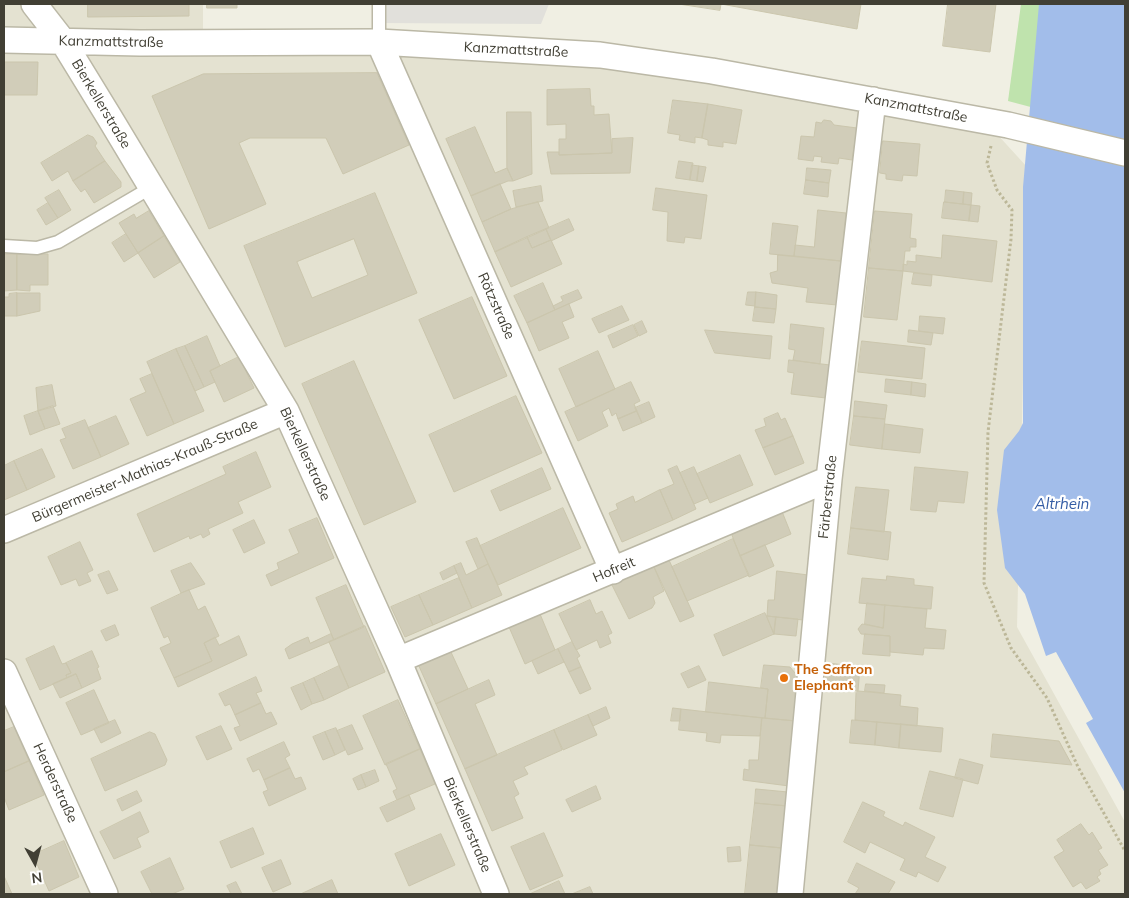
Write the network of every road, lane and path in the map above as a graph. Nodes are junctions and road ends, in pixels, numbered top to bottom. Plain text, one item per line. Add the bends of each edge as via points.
1 (34, 4) edge
2 (379, 4) edge
3 (4, 40) edge
4 (62, 40) junction
5 (379, 42) junction
6 (874, 100) junction
7 (996, 123) junction
8 (1125, 153) edge
9 (152, 187) junction
10 (4, 246) edge
11 (286, 411) junction
12 (829, 479) junction
13 (4, 530) edge
14 (613, 571) junction
15 (398, 660) junction
16 (4, 672) edge
17 (1125, 852) edge
18 (105, 894) edge
19 (496, 894) edge
20 (790, 894) edge

1 - 4 street, Bierkellerstraße
2 - 5 lane
3 - 4 street, Kanzmattstraße
4 - 5 street, Kanzmattstraße via 140,43
4 - 9 street, Bierkellerstraße
5 - 6 street, Kanzmattstraße via 600,55
5 - 14 street, Rötzstraße
6 - 7 street, Kanzmattstraße
6 - 12 street, Färberstraße
7 - 8 street, Kanzmattstraße
7 - 17 path via 987,164 996,190 1012,210 988,432 984,582 1012,648 1047,698 1078,768
9 - 10 lane via 58,242 37,248
9 - 11 street, Bierkellerstraße
11 - 13 street, Bürgermeister-Mathias-Krauß-Straße
11 - 15 street, Bierkellerstraße
12 - 14 street, Hofreit
12 - 20 street, Färberstraße
14 - 15 street, Hofreit
15 - 19 street, Bierkellerstraße
16 - 18 street, Herderstraße

